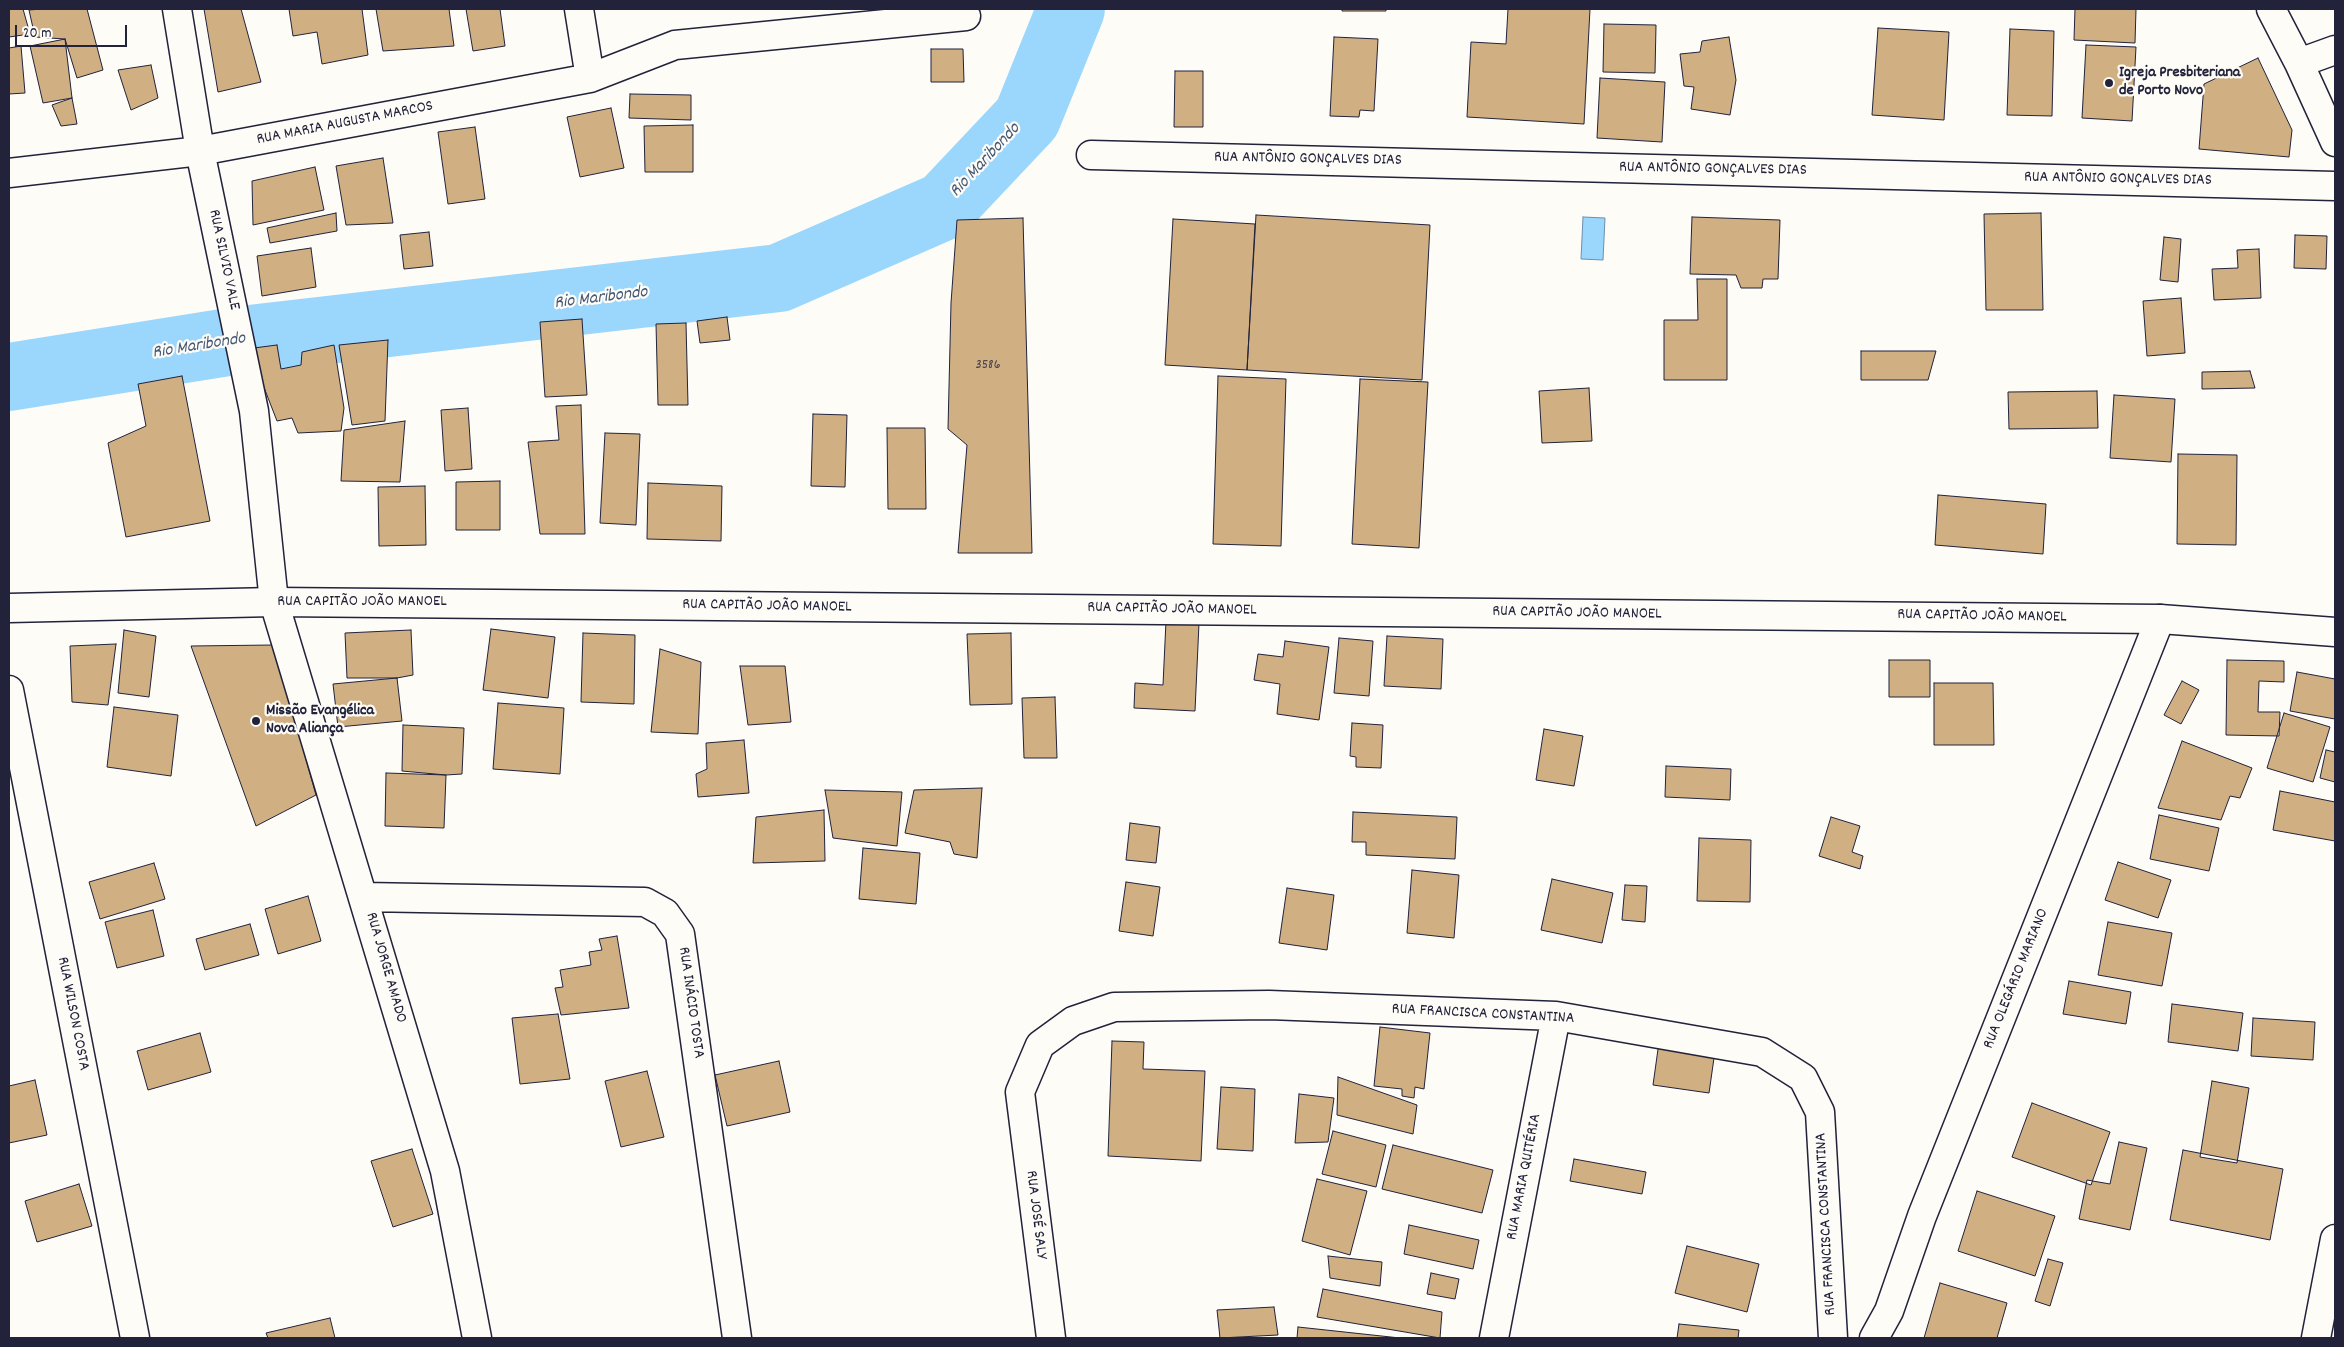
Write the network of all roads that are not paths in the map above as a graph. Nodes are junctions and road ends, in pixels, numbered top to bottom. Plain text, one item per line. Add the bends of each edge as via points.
1 (177, 9) edge
2 (579, 9) edge
3 (2271, 9) edge
4 (966, 16) dead end
5 (2335, 50) edge
6 (2299, 63) junction
7 (590, 78) junction
8 (2335, 142) edge
9 (200, 151) junction
10 (1091, 155) dead end
11 (9, 173) edge
12 (2335, 186) edge
13 (274, 602) junction
14 (9, 608) edge
15 (2160, 619) junction
16 (2335, 632) edge
17 (9, 690) edge
18 (364, 897) junction
19 (1556, 1016) junction
20 (1020, 1092) joint
21 (2335, 1239) edge
22 (135, 1338) edge
23 (477, 1338) edge
24 (737, 1338) edge
25 (1051, 1338) edge
26 (1494, 1338) edge
27 (1833, 1338) edge
28 (1874, 1338) edge
29 (2316, 1338) edge

1 - 9 street, RUA SILVIO VALE
2 - 7 street
3 - 6 street
4 - 7 street, RUA MARIA AUGUSTA MARCOS via 675,45
5 - 6 street
6 - 8 street
7 - 9 street, RUA MARIA AUGUSTA MARCOS
9 - 11 street, RUA MARIA AUGUSTA MARCOS
9 - 13 street, RUA SILVIO VALE via 254,411
10 - 12 street, RUA ANTÔNIO GONÇALVES DIAS
13 - 14 street, RUA CAPITÃO JOÃO MANOEL
13 - 15 street, RUA CAPITÃO JOÃO MANOEL
13 - 18 street, RUA JORGE AMADO
15 - 16 street, RUA CAPITÃO JOÃO MANOEL
15 - 28 street, RUA OLEGÁRIO MARIANO via 1922,1216 1889,1311
17 - 22 street, RUA WILSON COSTA
18 - 23 street, RUA JORGE AMADO via 445,1171
18 - 24 street, RUA INÁCIO TOSTA via 645,902 665,913 680,934
19 - 20 street, RUA FRANCISCA CONSTANTINA via 1269,1005 1114,1007 1073,1021 1040,1046
19 - 26 street, RUA MARIA QUITÉRIA
19 - 27 street, RUA FRANCISCA CONSTANTINA via 1762,1052 1803,1078 1820,1112
20 - 25 street, RUA JOSÉ SALY
21 - 29 street

